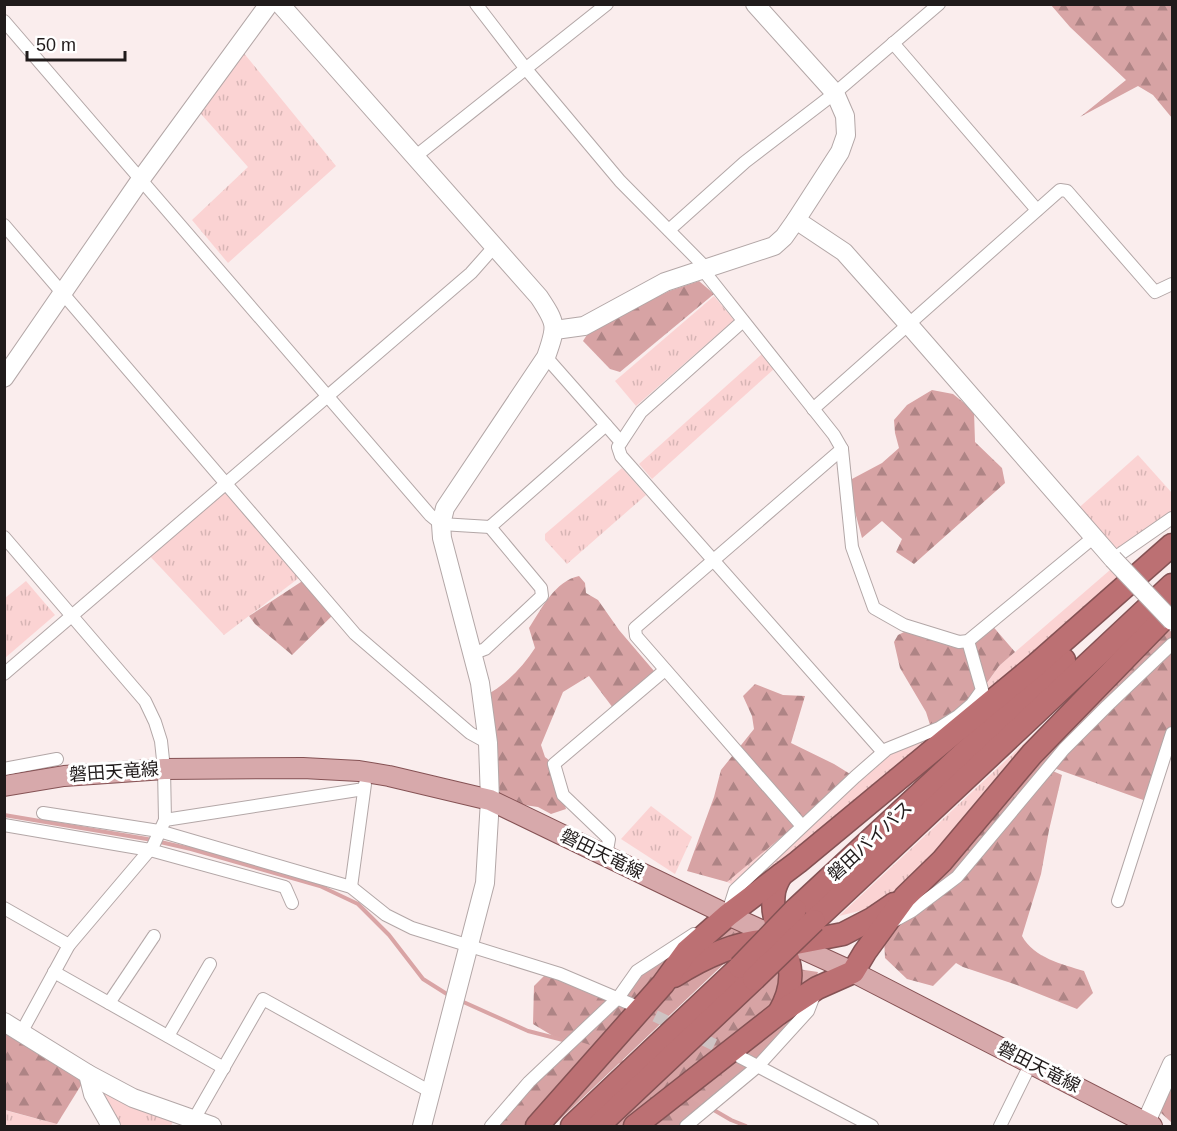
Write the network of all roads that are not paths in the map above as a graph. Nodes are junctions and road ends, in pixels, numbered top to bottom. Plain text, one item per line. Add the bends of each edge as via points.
1 (269, 4) edge
2 (280, 4) edge
3 (476, 4) edge
4 (607, 4) edge
5 (755, 4) edge
6 (938, 5) edge
7 (4, 21) edge
8 (893, 43) junction
9 (525, 69) junction
10 (835, 93) junction
11 (416, 156) junction
12 (141, 179) junction
13 (1037, 210) junction
14 (796, 220) junction
15 (4, 225) edge
16 (669, 230) junction
17 (494, 247) junction
18 (705, 270) junction
19 (1173, 284) edge
20 (63, 294) junction
21 (743, 321) junction
22 (909, 325) junction
23 (555, 330) junction
24 (546, 357) junction
25 (4, 378) edge
26 (328, 396) junction
27 (813, 409) junction
28 (606, 425) junction
29 (621, 442) junction
30 (842, 449) junction
31 (226, 483) junction
32 (1173, 518) edge
33 (441, 524) junction
34 (490, 527) junction
35 (4, 537) edge
36 (1094, 537) junction
37 (1173, 545) edge
38 (1113, 559) junction
39 (713, 560) junction
40 (1173, 560) edge
41 (1173, 585) edge
42 (1173, 610) edge
43 (72, 616) junction
44 (1173, 621) edge
45 (968, 641) junction
46 (1173, 644) edge
47 (472, 654) junction
48 (665, 670) junction
49 (4, 674) edge
50 (1173, 733) edge
51 (488, 743) junction
52 (883, 752) junction
53 (57, 759) dead end
54 (164, 768) junction
55 (4, 769) edge
56 (365, 780) junction
57 (4, 786) edge
58 (490, 800) junction
59 (43, 813) dead end
60 (4, 825) edge
61 (802, 826) junction
62 (157, 836) junction
63 (606, 856) junction
64 (781, 875) junction
65 (351, 886) junction
66 (905, 897) junction
67 (1118, 901) dead end
68 (292, 903) dead end
69 (4, 908) edge
70 (728, 915) junction
71 (804, 915) junction
72 (883, 927) junction
73 (154, 936) dead end
74 (787, 942) junction
75 (469, 944) junction
76 (69, 945) junction
77 (210, 964) dead end
78 (54, 972) junction
79 (853, 972) junction
80 (747, 973) junction
81 (663, 984) junction
82 (817, 988) junction
83 (618, 998) junction
84 (109, 1003) junction
85 (633, 1005) tunnel mouth
86 (778, 1013) junction
87 (4, 1022) edge
88 (21, 1033) junction
89 (168, 1036) junction
90 (741, 1057) tunnel mouth
91 (1032, 1063) junction
92 (1173, 1064) edge
93 (758, 1066) junction
94 (224, 1068) junction
95 (88, 1074) junction
96 (431, 1092) junction
97 (193, 1120) junction
98 (1147, 1125) edge
99 (111, 1126) edge
100 (212, 1126) edge
101 (422, 1126) edge
102 (491, 1126) edge
103 (537, 1126) edge
104 (572, 1126) edge
105 (598, 1126) edge
106 (634, 1126) edge
107 (686, 1126) edge
108 (872, 1126) edge
109 (1000, 1126) edge

1 - 12 street
2 - 11 street
3 - 9 street
4 - 9 street
5 - 10 street
6 - 8 street
7 - 12 street
8 - 10 street
8 - 13 street
9 - 11 street
9 - 16 street via 620,181
10 - 14 street via 845,116 846,135 840,152
10 - 16 street via 746,162
11 - 17 street
12 - 20 street
12 - 26 street
13 - 19 street via 1060,190 1067,191 1155,292
13 - 22 street
14 - 18 street via 774,246
14 - 22 street via 844,252
15 - 20 street
16 - 18 street
17 - 23 street via 539,297
17 - 26 street via 471,273
18 - 21 street
18 - 23 street via 665,282 584,326
20 - 25 street
20 - 31 street
21 - 27 street
21 - 29 street via 641,412
22 - 27 street
22 - 36 street
23 - 24 street
24 - 28 street
24 - 33 street via 445,508
26 - 31 street
26 - 33 street
27 - 30 street
28 - 29 street
28 - 34 street
29 - 39 street via 621,456
30 - 39 street
30 - 45 street via 852,547 874,608 904,626 959,642
31 - 43 street
31 - 51 street via 355,634 470,733
32 - 38 street
33 - 34 street
33 - 47 street
34 - 47 street via 541,588 542,596 485,649
35 - 43 street
36 - 38 street
36 - 45 street
37 - 64 highway via 1037,664
38 - 44 street, bridge
39 - 48 street via 635,628 636,636
39 - 52 street
40 - 71 highway, 磐田バイパス
41 - 71 highway, 磐田バイパス
42 - 66 highway via 1032,754 942,861
43 - 49 street
43 - 54 street via 145,701 161,741
45 - 52 street via 982,690 972,704 939,728
46 - 72 street via 1064,749 957,877
47 - 51 street
48 - 61 street
48 - 63 street via 554,764 563,795 609,839
50 - 67 street
51 - 58 street
52 - 61 street
53 - 55 street
54 - 56 main road, 磐田天竜線 via 303,768
54 - 57 main road, 磐田天竜線 via 64,776
54 - 62 street
56 - 58 main road, 磐田天竜線
56 - 62 street
56 - 65 street
58 - 63 main road, 磐田天竜線
58 - 75 street via 485,883
59 - 62 street
60 - 62 street
61 - 70 street via 735,890
62 - 65 street
62 - 68 street via 285,888
62 - 76 street
63 - 70 main road, 磐田天竜線
64 - 70 highway
64 - 74 highway via 773,904 776,921
65 - 75 street via 403,924
66 - 72 highway
66 - 74 highway via 843,934
69 - 76 street
70 - 74 main road, 磐田天竜線
70 - 81 highway via 687,951
70 - 83 street via 637,970
71 - 80 highway, 磐田バイパス, bridge
72 - 79 highway
73 - 84 street
74 - 79 main road, 磐田天竜線
74 - 81 highway via 768,940 710,956
74 - 86 highway via 791,981 787,999
75 - 83 street
75 - 96 street
76 - 78 street
77 - 89 street
78 - 84 street
78 - 88 street
79 - 82 highway
79 - 91 main road, 磐田天竜線
80 - 104 highway, 磐田バイパス
80 - 105 highway, 磐田バイパス
81 - 103 highway
82 - 86 highway
82 - 93 street via 808,1011
83 - 85 street
83 - 102 street via 529,1082
84 - 89 street
86 - 106 highway
87 - 88 street
88 - 95 street
89 - 94 street
90 - 93 street
91 - 98 main road, 磐田天竜線
91 - 109 street
92 - 98 street
93 - 107 street
93 - 108 street
94 - 96 street via 264,999
94 - 97 street
95 - 97 street via 134,1098
95 - 99 street via 93,1094
96 - 101 street
97 - 100 street

